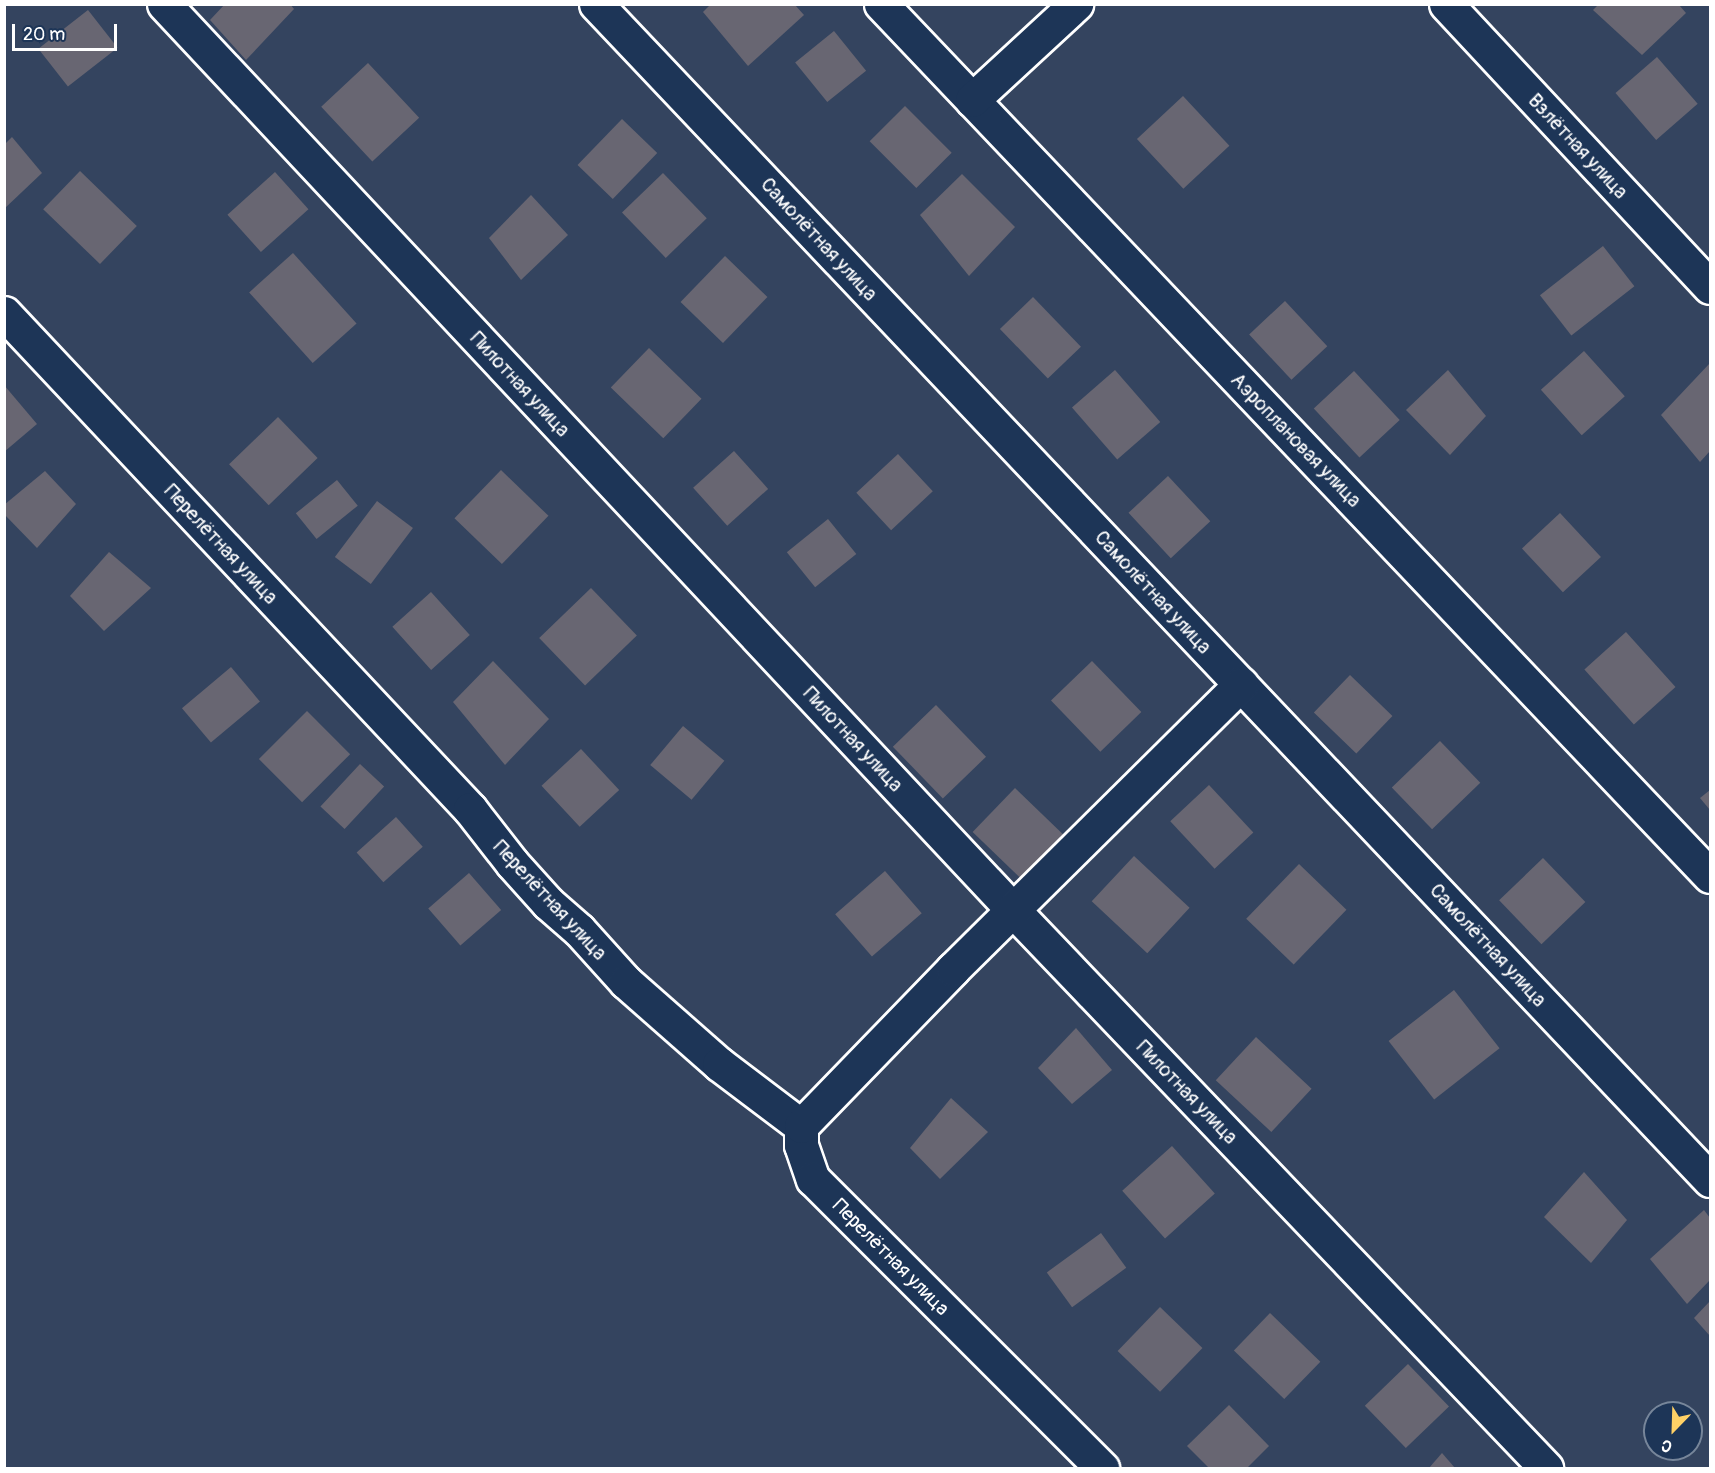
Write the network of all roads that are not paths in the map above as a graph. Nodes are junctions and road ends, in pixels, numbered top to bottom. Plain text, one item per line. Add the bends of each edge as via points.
1 (164, 4) edge
2 (596, 4) edge
3 (881, 4) edge
4 (1076, 4) edge
5 (1446, 4) edge
6 (972, 100) junction
7 (1710, 287) edge
8 (4, 313) edge
9 (1241, 684) junction
10 (1710, 876) edge
11 (1013, 910) junction
12 (801, 1126) junction
13 (1710, 1179) edge
14 (1102, 1468) edge
15 (1546, 1468) edge

1 - 11 street, Пилотная улица
2 - 9 street, Самолётная улица
3 - 6 street, Аэроплановая улица
4 - 6 street
5 - 7 street, Взлётная улица
6 - 10 street, Аэроплановая улица
8 - 12 street, Перелётная улица via 470,809 548,903 643,997 719,1064
9 - 11 street
9 - 13 street, Самолётная улица
11 - 12 street
11 - 15 street, Пилотная улица
12 - 14 street, Перелётная улица via 801,1145 813,1179

